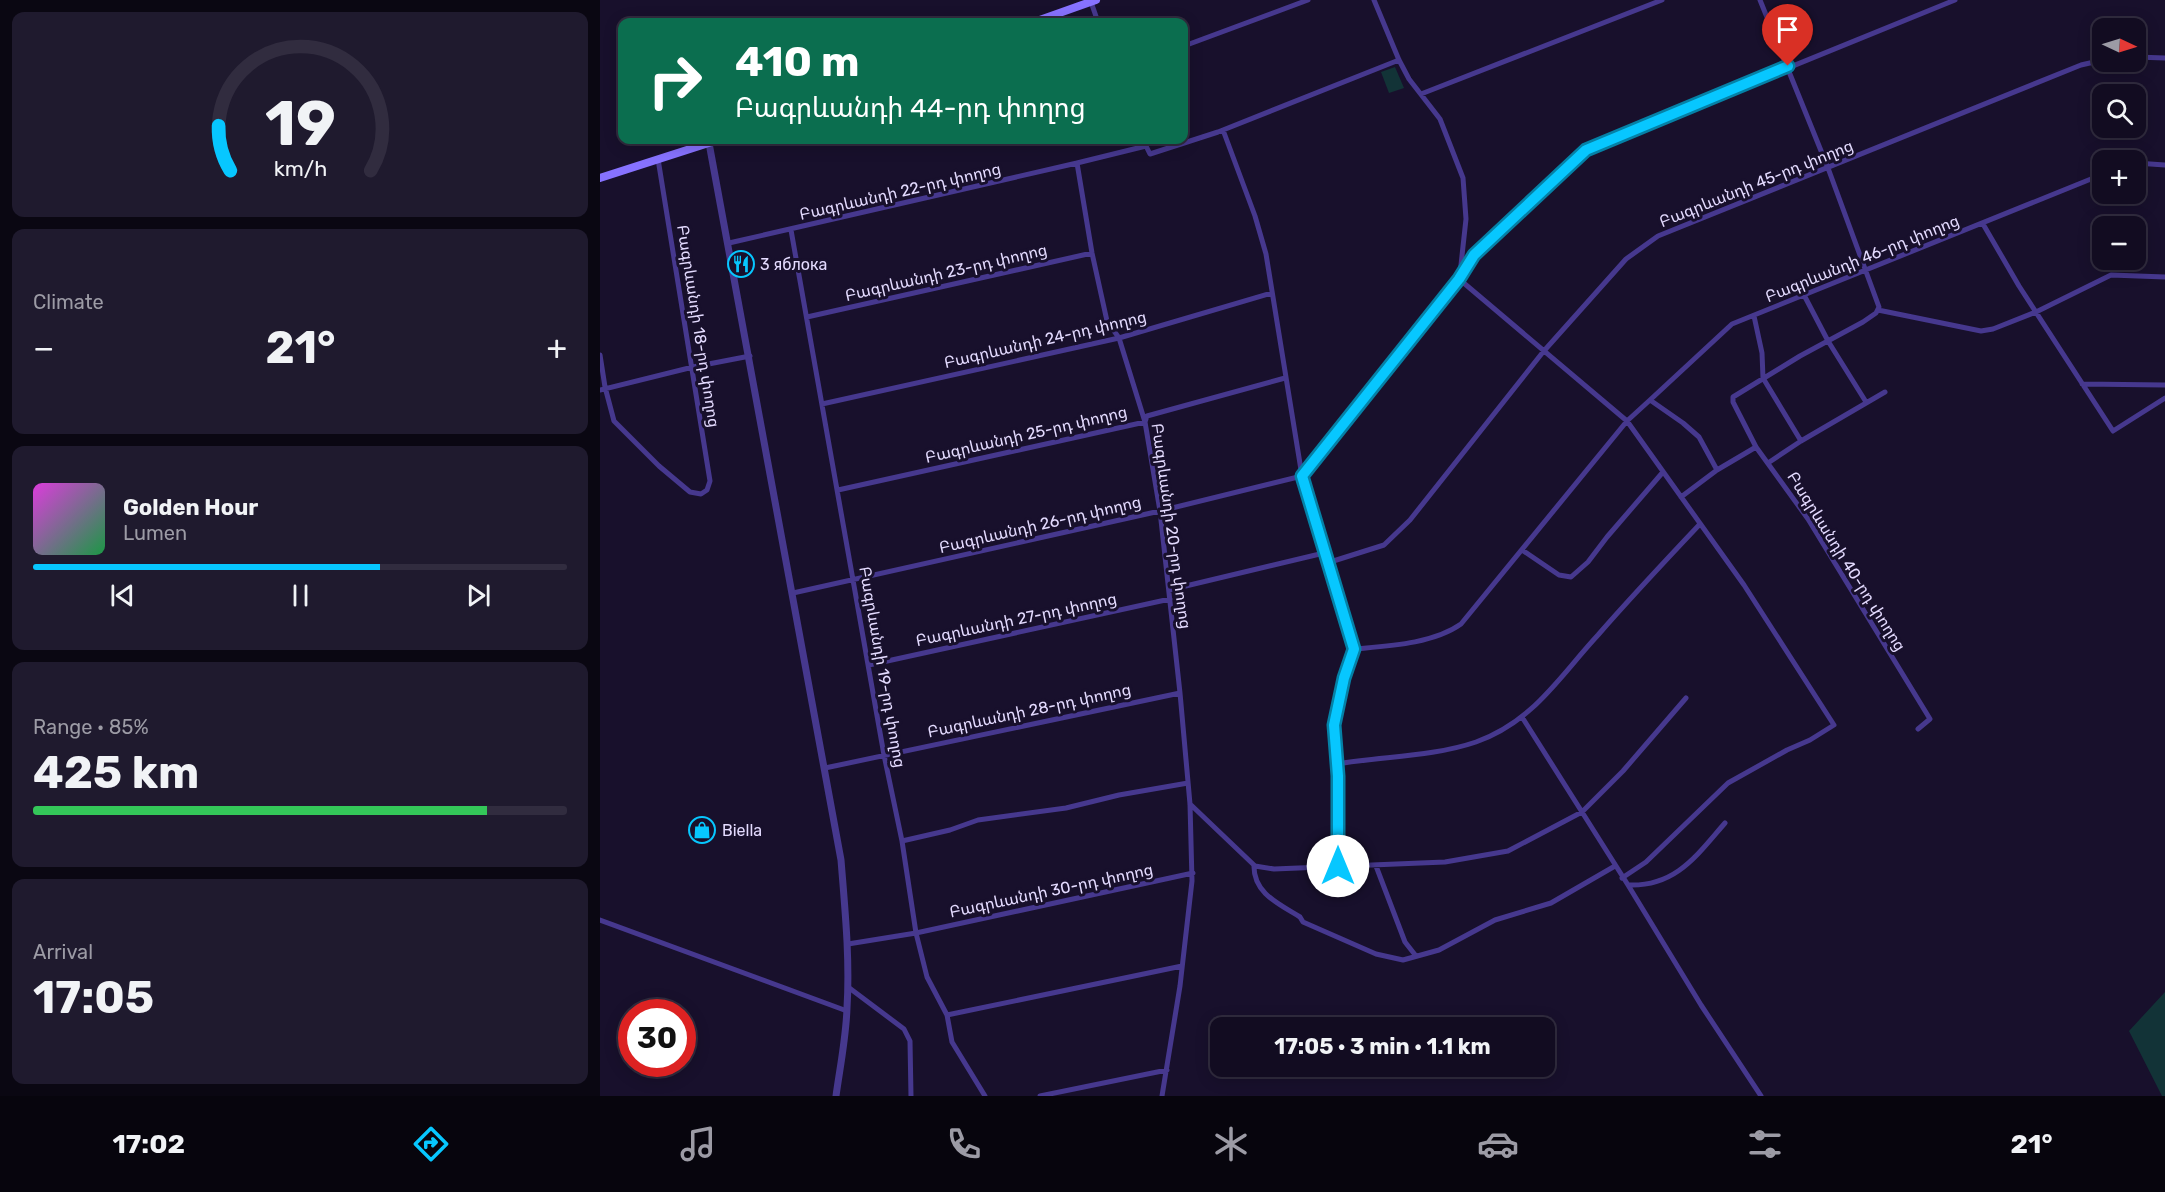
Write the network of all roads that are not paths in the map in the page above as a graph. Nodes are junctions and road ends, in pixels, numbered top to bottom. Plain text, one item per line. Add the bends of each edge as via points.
1 (1308, 0) edge
2 (1374, 0) edge
3 (1662, 0) edge
4 (1760, 0) edge
5 (1955, 0) edge
6 (1093, 1) edge
7 (1045, 18) edge
8 (1097, 18) edge
9 (1188, 45) edge
10 (2146, 57) edge
11 (2165, 58) edge
12 (1399, 60) junction
13 (2092, 62) edge
14 (1788, 66) junction
15 (1421, 94) junction
16 (1223, 130) junction
17 (1188, 142) edge
18 (704, 144) edge
19 (713, 144) edge
20 (1142, 144) edge
21 (1145, 144) edge
22 (1180, 144) edge
23 (658, 159) junction
24 (1077, 163) junction
25 (2146, 164) edge
26 (2165, 165) edge
27 (1828, 168) junction
28 (600, 178) edge
29 (2092, 178) edge
30 (1983, 224) junction
31 (791, 230) junction
32 (729, 243) junction
33 (1092, 253) junction
34 (1865, 270) junction
35 (2165, 277) edge
36 (1459, 279) junction
37 (1272, 293) junction
38 (1804, 295) junction
39 (1878, 310) junction
40 (2036, 312) junction
41 (1754, 316) junction
42 (807, 317) junction
43 (1119, 338) junction
44 (1828, 341) junction
45 (1543, 352) junction
46 (600, 355) edge
47 (750, 356) junction
48 (693, 367) junction
49 (1285, 378) junction
50 (1763, 378) junction
51 (2082, 384) junction
52 (2165, 385) edge
53 (603, 389) edge
54 (1885, 392) dead end
55 (2165, 398) edge
56 (1650, 400) junction
57 (1866, 402) junction
58 (822, 404) junction
59 (1627, 421) junction
60 (1145, 422) junction
61 (1801, 441) junction
62 (1756, 447) junction
63 (1768, 463) junction
64 (1717, 470) junction
65 (1663, 472) junction
66 (1302, 476) junction
67 (838, 490) junction
68 (1681, 497) junction
69 (1160, 511) junction
70 (1700, 524) junction
71 (1522, 550) junction
72 (1324, 553) junction
73 (1327, 563) junction
74 (854, 581) junction
75 (1169, 590) junction
76 (793, 593) junction
77 (1170, 598) junction
78 (1354, 649) junction
79 (869, 665) junction
80 (1180, 693) junction
81 (1686, 698) dead end
82 (1522, 717) junction
83 (1918, 729) dead end
84 (884, 755) junction
85 (1337, 764) junction
86 (825, 768) junction
87 (1188, 783) junction
88 (1190, 804) junction
89 (1582, 812) junction
90 (1725, 823) dead end
91 (902, 841) junction
92 (1254, 865) junction
93 (1338, 866) junction
94 (1376, 866) junction
95 (1615, 866) junction
96 (1192, 873) junction
97 (1622, 878) junction
98 (1628, 885) junction
99 (600, 920) edge
100 (916, 933) junction
101 (848, 944) junction
102 (1416, 956) junction
103 (1182, 966) junction
104 (848, 987) junction
105 (847, 1011) junction
106 (947, 1015) junction
107 (1167, 1070) junction
108 (836, 1096) edge
109 (912, 1096) edge
110 (985, 1096) edge
111 (1040, 1096) edge
112 (1162, 1096) edge
113 (1761, 1096) edge

1 - 9 street
2 - 12 street
3 - 15 street
4 - 14 street
5 - 14 street
6 - 7 main road
6 - 8 street
10 - 11 street
12 - 15 street
12 - 16 street
13 - 27 street, Բագրևանդի 45-րդ փողոց
14 - 27 street
14 - 36 street via 1586,150 1474,255
15 - 36 street via 1440,119 1463,178 1466,219
16 - 17 street
16 - 37 street via 1255,216
18 - 23 main road
19 - 32 street
20 - 24 street
21 - 22 street via 1150,154
23 - 28 main road
23 - 48 street, Բագրևանդի 18-րդ փողոց
24 - 31 street, Բագրևանդի 22-րդ փողոց
24 - 33 street, Բագրևանդի 20-րդ փողոց
25 - 26 street
27 - 34 street
27 - 45 street, Բագրևանդի 45-րդ փողոց via 1659,236 1626,259
29 - 30 street, Բագրևանդի 46-րդ փողոց
30 - 34 street, Բագրևանդի 46-րդ փողոց
30 - 40 street
31 - 32 street, Բագրևանդի 22-րդ փողոց
31 - 42 street, Բագրևանդի 19-րդ փողոց
32 - 47 street
33 - 42 street, Բագրևանդի 23-րդ փողոց
33 - 43 street, Բագրևանդի 20-րդ փողոց via 1107,321
34 - 38 street, Բագրևանդի 46-րդ փողոց
34 - 39 street
35 - 40 street via 2111,275
36 - 45 street
36 - 66 street
37 - 43 street, Բագրևանդի 24-րդ փողոց
37 - 49 street
38 - 41 street, Բագրևանդի 46-րդ փողոց
38 - 44 street
39 - 40 street via 1982,332
39 - 44 street
40 - 51 street
41 - 50 street
41 - 56 street, Բագրևանդի 46-րդ փողոց via 1732,324
42 - 58 street, Բագրևանդի 19-րդ փողոց
43 - 58 street, Բագրևանդի 24-րդ փողոց
43 - 60 street, Բագրևանդի 20-րդ փողոց
44 - 50 street
44 - 57 street
45 - 59 street
45 - 73 street, Բագրևանդի 45-րդ փողոց via 1410,520 1384,545
46 - 53 street
47 - 48 street
47 - 76 street
48 - 53 street
48 - 53 street, Բագրևանդի 18-րդ փողոց via 710,481 701,494 690,492 659,466 614,421
49 - 60 street, Բագրևանդի 25-րդ փողոց via 1147,416
49 - 66 street
50 - 61 street
50 - 62 street, Բագրևանդի 40-րդ փողոց via 1732,402
51 - 52 street
51 - 55 street via 2113,431
54 - 57 street
56 - 59 street
56 - 64 street via 1699,438
57 - 61 street
58 - 67 street, Բագրևանդի 19-րդ փողոց
59 - 65 street
59 - 71 street
60 - 67 street, Բագրևանդի 25-րդ փողոց
60 - 69 street, Բագրևանդի 20-րդ փողոց
61 - 63 street
62 - 63 street, Բագրևանդի 40-րդ փողոց
62 - 64 street
63 - 83 street, Բագրևանդի 40-րդ փողոց via 1808,519 1930,719
64 - 68 street
65 - 68 street
65 - 71 street via 1571,577 1559,575
66 - 69 street, Բագրևանդի 26-րդ փողոց
66 - 72 street
67 - 74 street, Բագրևանդի 19-րդ փողոց
68 - 70 street
69 - 74 street, Բագրևանդի 26-րդ փողոց
69 - 75 street, Բագրևանդի 20-րդ փողոց
70 - 82 street via 1561,680
70 - 97 street via 1834,725 1728,783 1647,862
71 - 78 street via 1453,630 1401,645
72 - 73 street
72 - 75 street
73 - 78 street
74 - 76 street, Բագրևանդի 26-րդ փողոց
74 - 79 street, Բագրևանդի 19-րդ փողոց
75 - 77 street, Բագրևանդի 20-րդ փողոց
76 - 86 street
77 - 79 street, Բագրևանդի 27-րդ փողոց
77 - 80 street, Բագրևանդի 20-րդ փողոց
78 - 85 street via 1334,725
79 - 84 street, Բագրևանդի 19-րդ փողոց
80 - 84 street, Բագրևանդի 28-րդ փողոց
80 - 87 street, Բագրևանդի 20-րդ փողոց
81 - 89 street
82 - 85 street via 1477,741 1448,749
82 - 89 street
84 - 86 street, Բագրևանդի 28-րդ փողոց
84 - 91 street, Բագրևանդի 19-րդ փողոց
85 - 93 street
86 - 101 street via 841,860
87 - 88 street, Բագրևանդի 20-րդ փողոց
87 - 91 street via 1066,808 978,820
88 - 92 street
88 - 96 street, Բագրևանդի 20-րդ փողոց
89 - 94 street via 1508,851 1445,862
89 - 95 street
90 - 98 street via 1683,869 1666,879
91 - 100 street, Բագրևանդի 19-րդ փողոց
92 - 93 street via 1274,869
92 - 102 street via 1258,887 1303,922 1376,954 1403,960
93 - 94 street
94 - 102 street via 1405,942
95 - 97 street
95 - 102 street via 1551,903 1495,920 1439,950
96 - 100 street, Բագրևանդի 30-րդ փողոց
96 - 103 street, Բագրևանդի 20-րդ փողոց
97 - 98 street
98 - 113 street
99 - 105 street
100 - 101 street, Բագրևանդի 30-րդ փողոց
100 - 106 street, Բագրևանդի 19-րդ փողոց via 927,977
101 - 104 street
103 - 106 street
103 - 107 street, Բագրևանդի 20-րդ փողոց
104 - 105 street
104 - 109 street via 904,1029 910,1041
105 - 108 street
106 - 110 street, Բագրևանդի 19-րդ փողոց via 952,1042
107 - 111 street
107 - 112 street, Բագրևանդի 20-րդ փողոց

